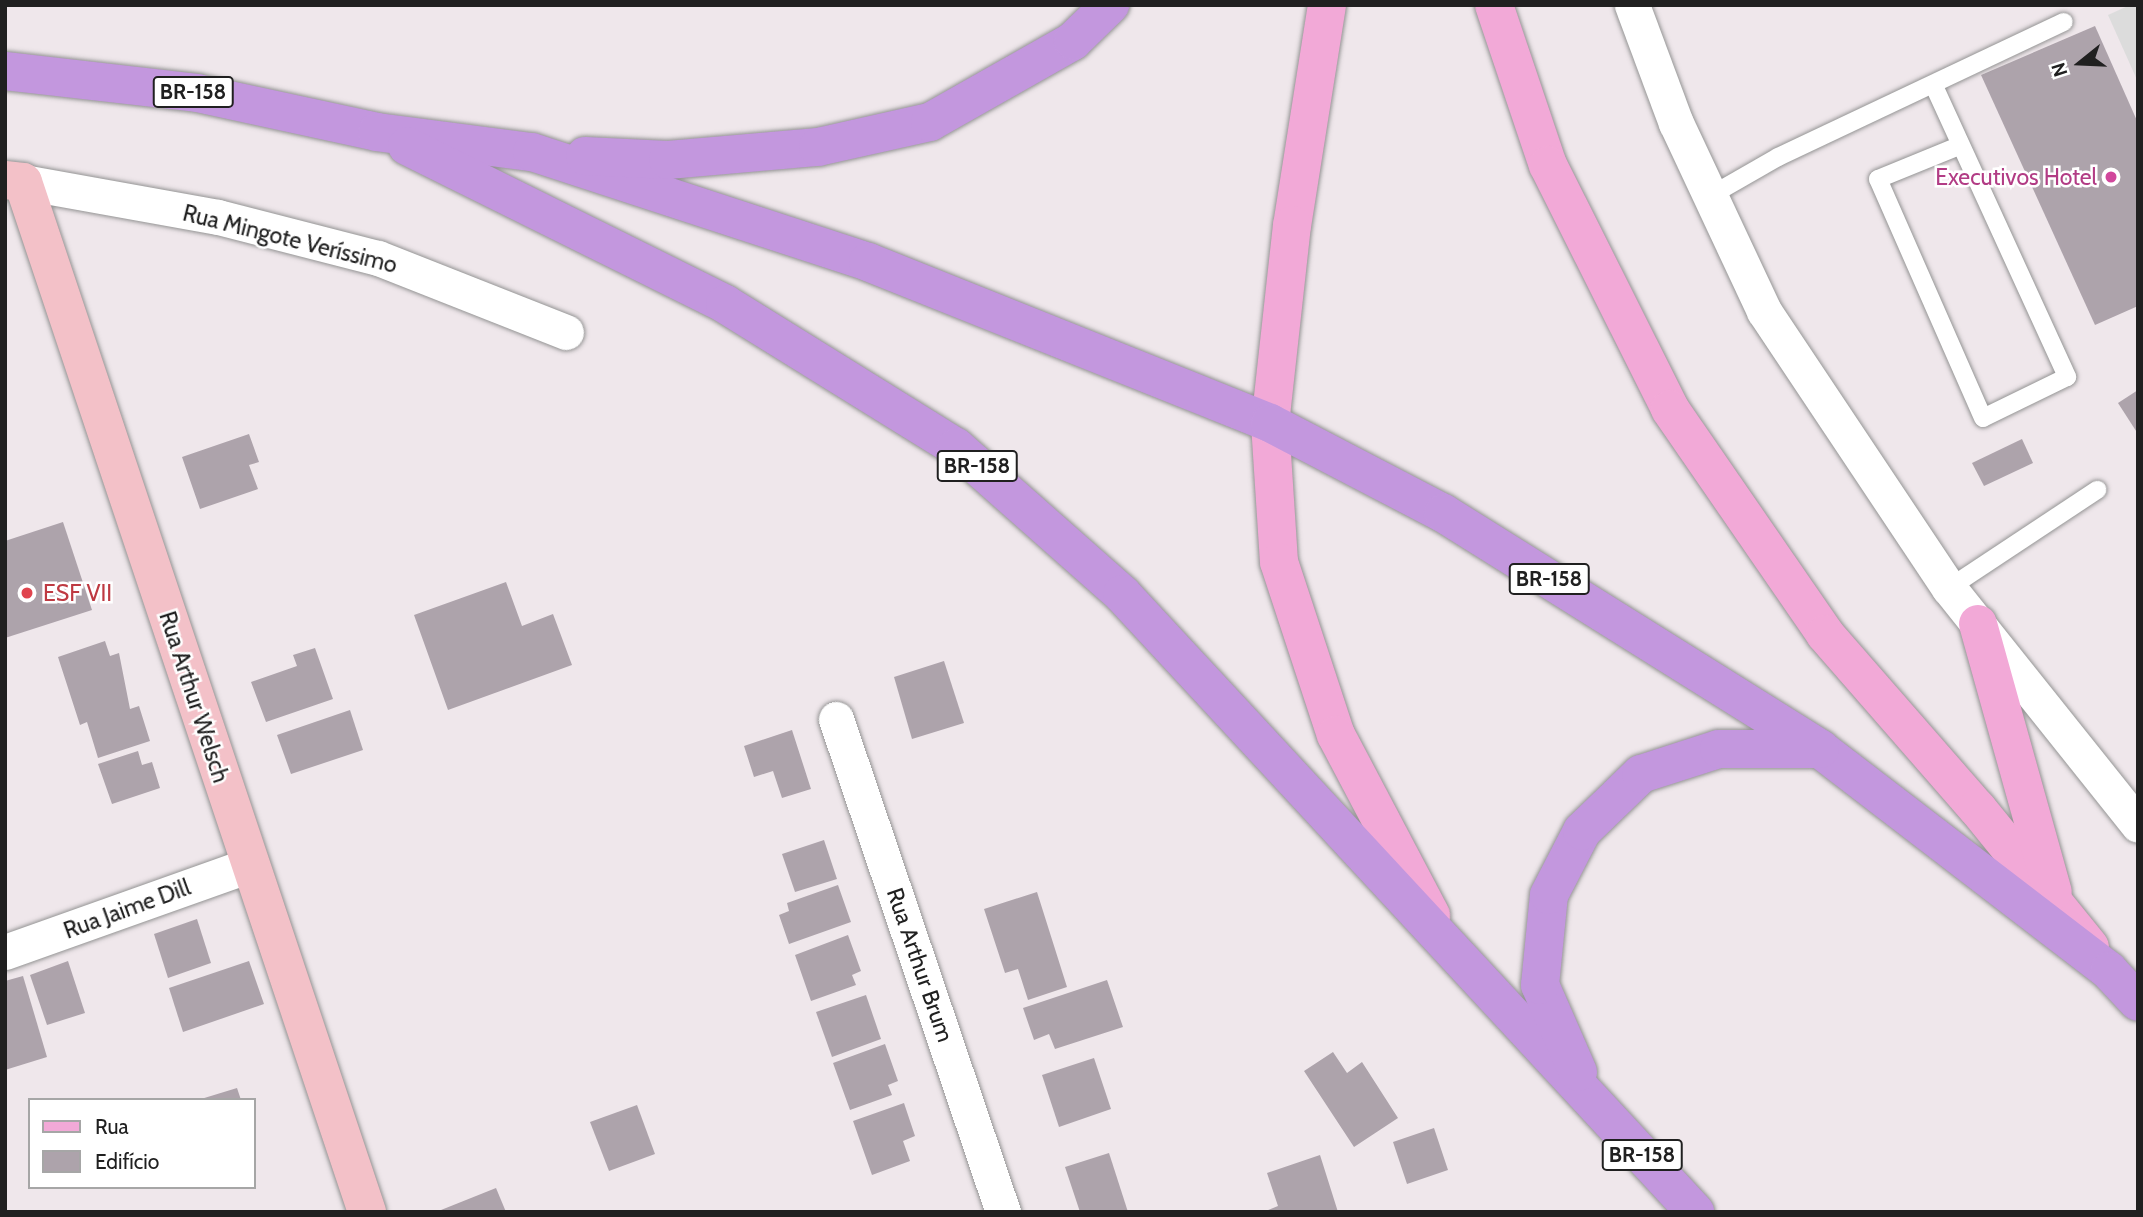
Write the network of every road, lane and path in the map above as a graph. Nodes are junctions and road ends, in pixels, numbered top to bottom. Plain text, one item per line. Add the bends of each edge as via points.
1 (1110, 5) edge
2 (1327, 5) edge
3 (1494, 5) edge
4 (1632, 5) edge
5 (2064, 22) dead end
6 (5, 71) edge
7 (1934, 86) junction
8 (377, 132) junction
9 (1959, 146) junction
10 (532, 152) junction
11 (14, 181) edge
12 (1710, 196) junction
13 (566, 332) dead end
14 (1270, 423) junction
15 (2097, 491) dead end
16 (1949, 589) junction
17 (1978, 624) junction
18 (836, 719) dead end
19 (1821, 749) junction
20 (2138, 825) edge
21 (249, 866) junction
22 (2058, 907) junction
23 (5, 953) edge
24 (1459, 958) junction
25 (2109, 971) junction
26 (2138, 1002) edge
27 (1590, 1099) junction
28 (367, 1212) edge
29 (1003, 1212) edge
30 (1695, 1212) edge

1 - 10 highway via 1073,41 930,122 818,146 667,160
2 - 14 main road via 1292,225
3 - 22 main road via 1548,165 1670,409 1825,634
4 - 12 street via 1676,123
5 - 7 lane
6 - 8 highway, BR-158 via 197,93
7 - 9 lane
7 - 12 lane via 1779,158
8 - 10 highway, BR-158
8 - 24 highway, BR-158 via 725,304 956,447 1122,594
9 - 9 lane via 1878,179 1983,418 2067,377
10 - 14 highway, BR-158 via 868,262
11 - 13 street, Rua Mingote Veríssimo via 218,217 378,258
11 - 21 street, Rua Arthur Welsch
12 - 16 street via 1764,311
14 - 19 highway, BR-158 via 1443,513
14 - 24 main road via 1279,562 1336,735 1410,882
15 - 16 lane
16 - 17 street
17 - 20 street via 2029,694
17 - 22 main road
18 - 29 street, Rua Arthur Brum
19 - 25 highway, BR-158
19 - 27 highway via 1718,749 1641,774 1582,831 1549,895 1540,985
21 - 23 street, Rua Jaime Dill
21 - 28 street, Rua Arthur Welsch
22 - 25 main road
24 - 27 highway, BR-158
25 - 26 highway, BR-158
27 - 30 highway, BR-158

